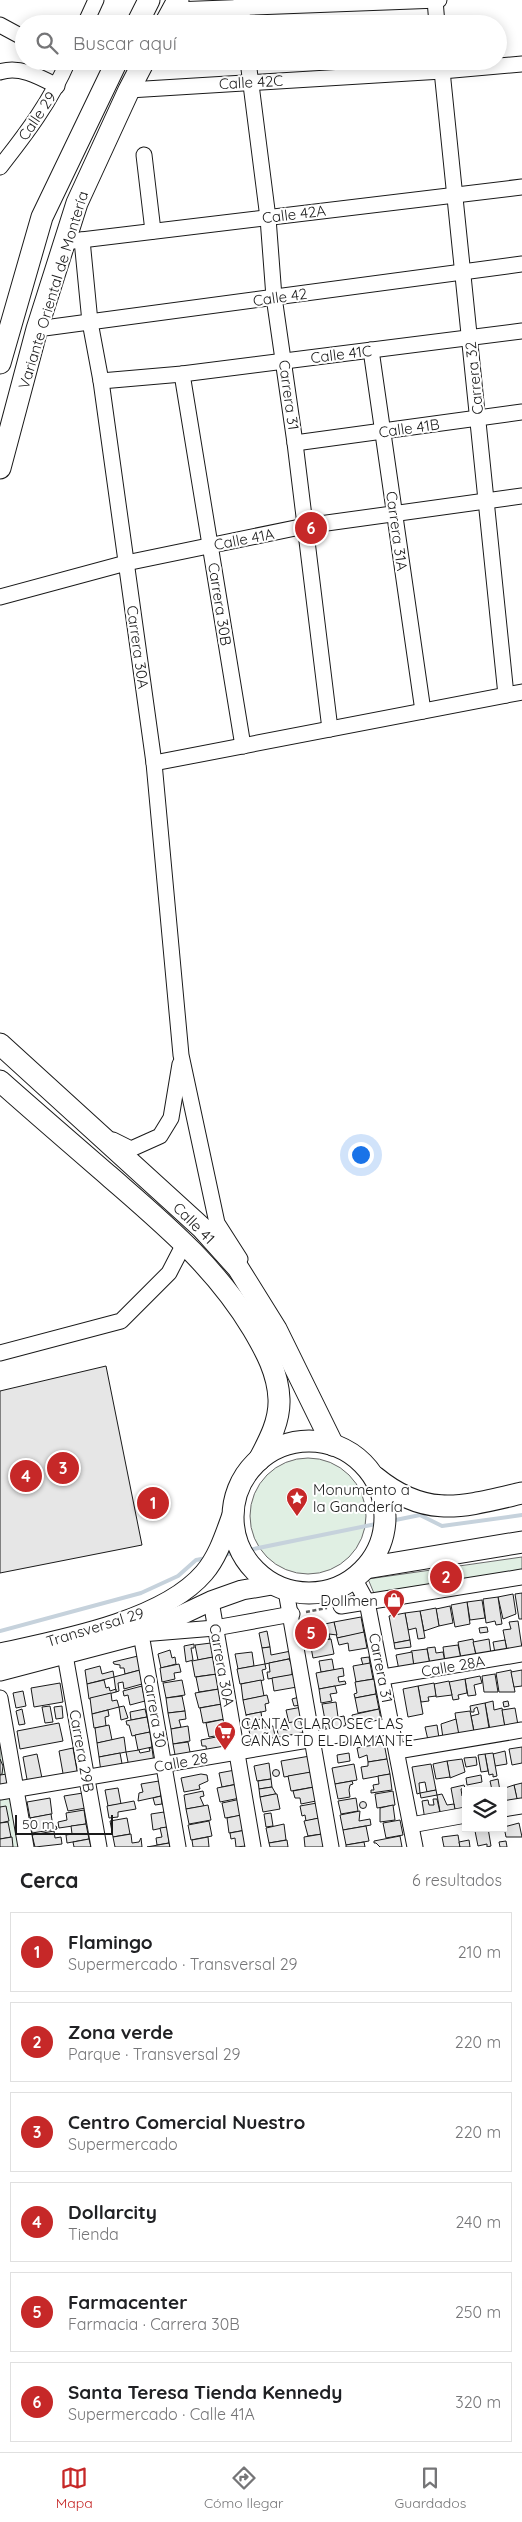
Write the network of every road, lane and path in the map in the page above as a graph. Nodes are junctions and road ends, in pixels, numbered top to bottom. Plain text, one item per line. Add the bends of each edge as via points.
1 (96, 0) edge
2 (150, 0) edge
3 (434, 0) edge
4 (439, 0) edge
5 (172, 11) edge
6 (242, 11) edge
7 (89, 15) edge
8 (142, 15) edge
9 (436, 15) edge
10 (0, 25) edge
11 (15, 33) edge
12 (507, 64) edge
13 (522, 64) edge
14 (64, 70) edge
15 (113, 70) edge
16 (139, 70) edge
17 (249, 70) edge
18 (393, 70) edge
19 (441, 70) edge
20 (0, 72) edge
21 (250, 82) junction
22 (57, 86) junction
23 (129, 90) junction
24 (144, 155) dead end
25 (0, 167) edge
26 (522, 187) edge
27 (455, 195) junction
28 (268, 218) junction
29 (153, 231) junction
30 (74, 241) junction
31 (522, 264) edge
32 (463, 272) junction
33 (274, 297) junction
34 (90, 322) junction
35 (6, 327) edge
36 (37, 329) junction
37 (522, 331) edge
38 (469, 338) junction
39 (371, 350) junction
40 (285, 361) junction
41 (0, 364) edge
42 (182, 374) junction
43 (101, 381) junction
44 (522, 412) edge
45 (478, 418) junction
46 (383, 431) junction
47 (295, 443) junction
48 (0, 468) edge
49 (522, 496) edge
50 (487, 502) junction
51 (394, 514) junction
52 (305, 526) junction
53 (210, 546) junction
54 (126, 563) junction
55 (0, 597) edge
56 (522, 692) edge
57 (506, 695) junction
58 (423, 711) junction
59 (330, 729) junction
60 (243, 746) junction
61 (154, 763) junction
62 (0, 1044) edge
63 (181, 1055) junction
64 (0, 1081) edge
65 (98, 1132) junction
66 (185, 1242) junction
67 (276, 1329) junction
68 (0, 1353) edge
69 (333, 1445) junction
70 (259, 1460) junction
71 (374, 1477) junction
72 (522, 1494) edge
73 (232, 1515) junction
74 (522, 1542) edge
75 (360, 1574) junction
76 (522, 1577) edge
77 (279, 1588) junction
78 (211, 1601) junction
79 (367, 1602) junction
80 (341, 1606) joint
81 (292, 1614) junction
82 (215, 1628) junction
83 (141, 1634) junction
84 (0, 1653) edge
85 (522, 1654) edge
86 (65, 1655) junction
87 (0, 1671) edge
88 (384, 1677) junction
89 (0, 1698) edge
90 (392, 1726) junction
91 (522, 1730) edge
92 (313, 1739) junction
93 (397, 1751) junction
94 (238, 1752) junction
95 (164, 1765) junction
96 (87, 1778) junction
97 (17, 1789) junction
98 (0, 1792) edge
99 (522, 1806) edge
100 (507, 1808) edge
101 (462, 1817) edge
102 (411, 1825) junction
103 (26, 1847) edge
104 (99, 1847) edge
105 (178, 1847) edge
106 (253, 1847) edge
107 (331, 1847) edge
108 (415, 1847) edge

1 - 7 street
2 - 8 highway
3 - 4 street
3 - 6 street
3 - 9 street
5 - 6 street
10 - 11 street
12 - 13 street, Calle 42C
14 - 22 street, Calle 29
15 - 35 highway, Variante Oriental de Montería via 42,217
16 - 23 highway, Variante Oriental de Montería
17 - 21 street, Carrera 31
18 - 21 street, Calle 42C
19 - 27 street, Carrera 32
20 - 22 street via 19,71
21 - 23 street, Calle 42C
21 - 28 street, Carrera 31
22 - 25 street, Calle 29 via 32,126
23 - 30 highway, Variante Oriental de Montería via 77,203
24 - 29 street
26 - 27 street, Calle 42A
27 - 28 street, Calle 42A
27 - 32 street, Carrera 32
28 - 29 street, Calle 42A
28 - 33 street, Carrera 31
29 - 30 street, Calle 42A
30 - 34 street, Carrera 30A
30 - 36 highway, Variante Oriental de Montería
31 - 32 street, Calle 42
32 - 33 street, Calle 42
32 - 38 street, Carrera 32
33 - 34 street, Calle 42
33 - 40 street, Carrera 31
34 - 36 street, Calle 42
34 - 43 street, Carrera 30A
35 - 41 highway, Variante Oriental de Montería
36 - 48 highway, Variante Oriental de Montería
37 - 38 street, Calle 41C
38 - 39 street, Calle 41C
38 - 45 street, Carrera 32
39 - 40 street, Calle 41C
39 - 46 street, Carrera 31A
40 - 42 street, Calle 41C
40 - 47 street, Carrera 31
42 - 43 street, Calle 41C
42 - 53 street, Carrera 30B
43 - 54 street, Carrera 30A
44 - 45 street, Calle 41B
45 - 46 street, Calle 41B
45 - 50 street, Carrera 32
46 - 47 street, Calle 41B
46 - 51 street, Carrera 31A
47 - 52 street, Carrera 31
49 - 50 street, Calle 41A
50 - 51 street, Calle 41A
50 - 57 street, Carrera 32
51 - 52 street, Calle 41A
51 - 58 street, Carrera 31A
52 - 53 street, Calle 41A
52 - 59 street, Carrera 31
53 - 54 street, Calle 41A
53 - 60 street, Carrera 30B
54 - 55 street, Calle 41A
54 - 61 street, Carrera 30A
56 - 57 street
57 - 58 street
58 - 59 street
59 - 60 street
60 - 61 street
61 - 63 street, Carrera 30A
62 - 65 highway, Calle 41
63 - 65 street via 171,1118 160,1136 131,1149
63 - 67 street via 217,1223 268,1303
64 - 66 highway, Calle 41
65 - 67 highway, Calle 41 via 202,1228 238,1268
66 - 68 street via 169,1272 121,1321
66 - 70 highway, Calle 41 via 236,1301 270,1362 277,1382 279,1401 272,1435
67 - 69 highway, Calle 41
69 - 70 highway via 294,1442
69 - 71 highway via 357,1457
70 - 73 highway via 240,1484
71 - 72 highway via 391,1491 431,1507
71 - 75 highway via 384,1501 386,1519 377,1554
73 - 77 highway via 234,1536 242,1556 255,1572
73 - 84 main road, Transversal 29 via 216,1554 204,1572 186,1590 166,1602 126,1620
74 - 75 highway
75 - 77 highway via 327,1592 306,1594
75 - 79 street, Carrera 31
76 - 79 street
77 - 78 main road, Transversal 29 via 242,1590
77 - 81 street
78 - 82 street, Carrera 30A
78 - 83 main road, Transversal 29
79 - 80 street
79 - 88 street, Carrera 31
80 - 81 path
81 - 82 street
81 - 92 street
82 - 83 street
82 - 94 street, Carrera 30A
83 - 86 main road, Transversal 29
83 - 95 street, Carrera 30
85 - 88 street, Calle 28A
86 - 87 main road, Transversal 29
86 - 96 street, Carrera 29B
88 - 90 street, Carrera 31
89 - 97 street
90 - 92 street, Calle 28
90 - 93 street, Carrera 31
91 - 93 street
92 - 94 street, Calle 28
92 - 107 street
93 - 102 street, Carrera 31
94 - 95 street, Calle 28
94 - 106 street, Carrera 30A
95 - 96 street, Calle 28
95 - 105 street, Carrera 30
96 - 97 street, Calle 28
96 - 104 street, Carrera 29B
97 - 98 street, Calle 28
97 - 103 street
99 - 100 street
101 - 102 street
102 - 108 street, Carrera 31

